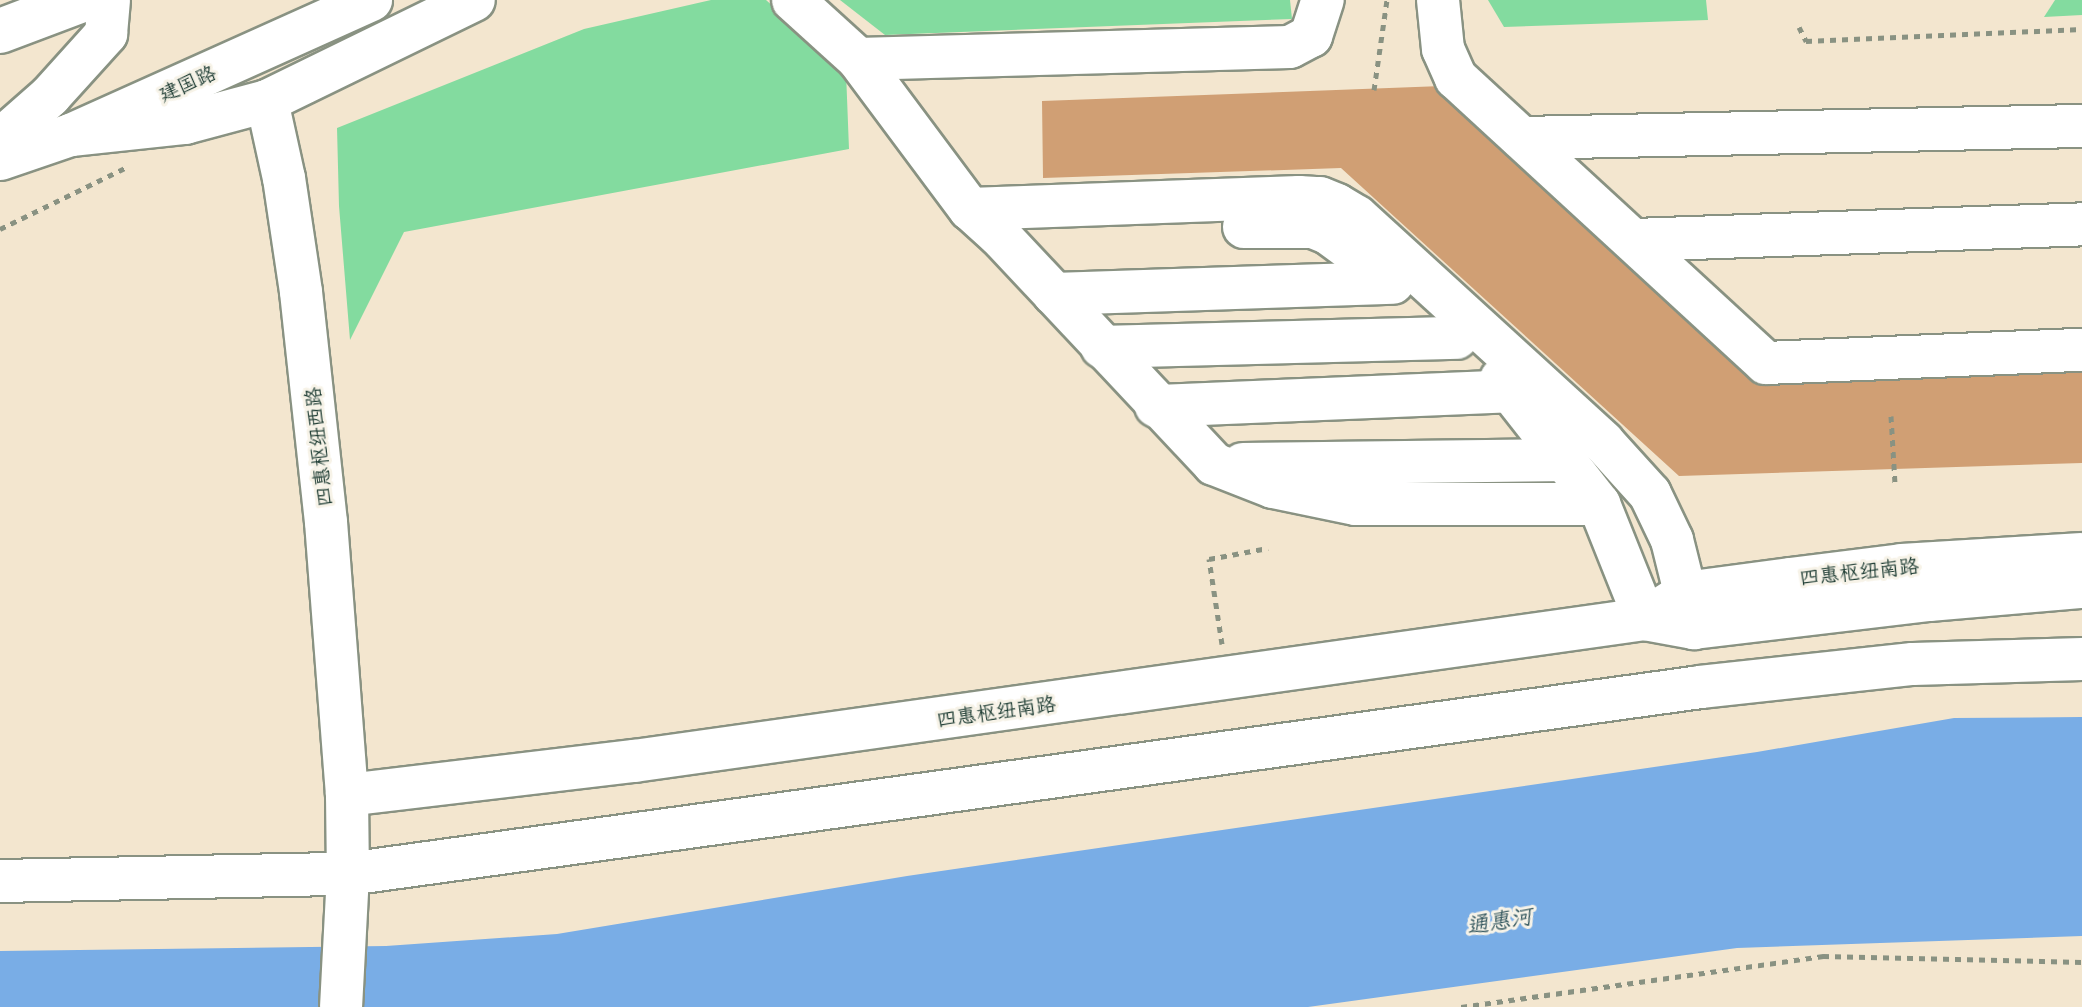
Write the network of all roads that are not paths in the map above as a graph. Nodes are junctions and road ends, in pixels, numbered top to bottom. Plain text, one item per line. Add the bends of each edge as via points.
1 (82, 0) edge
2 (109, 0) edge
3 (371, 0) edge
4 (474, 0) edge
5 (793, 0) edge
6 (1323, 0) edge
7 (1438, 0) edge
8 (0, 31) edge
9 (858, 59) junction
10 (267, 101) junction
11 (2082, 126) edge
12 (71, 135) junction
13 (1522, 138) junction
14 (0, 140) edge
15 (0, 159) edge
16 (985, 222) junction
17 (2082, 224) edge
18 (1634, 240) junction
19 (1393, 283) junction
20 (1054, 294) junction
21 (1457, 338) junction
22 (1102, 347) junction
23 (2082, 350) edge
24 (1513, 391) junction
25 (1156, 406) junction
26 (1567, 460) junction
27 (1214, 464) junction
28 (1599, 504) junction
29 (2082, 554) edge
30 (2082, 587) edge
31 (1689, 611) junction
32 (1645, 619) junction
33 (2082, 659) edge
34 (347, 795) junction
35 (348, 874) junction
36 (0, 881) edge
37 (341, 1007) edge

1 - 8 highway
2 - 14 street via 106,34 50,96
3 - 12 street, 建国路
4 - 10 street
5 - 9 street
6 - 9 street via 1311,36 1290,47
7 - 13 street via 1443,49 1456,78
9 - 16 street
10 - 12 street via 185,123
10 - 34 street, 四惠枢纽西路 via 303,307
11 - 13 street
12 - 15 street, 建国路
13 - 18 street
16 - 19 street via 1313,227 1340,241
16 - 20 street
16 - 31 street via 1299,197 1337,205 1357,217 1592,432 1650,494 1672,540
17 - 18 street
18 - 23 street via 1766,363
19 - 20 street
19 - 21 street
20 - 22 street
21 - 22 street
21 - 24 street
22 - 25 street
24 - 25 street
24 - 26 street
25 - 27 street
26 - 27 street
26 - 28 street
27 - 28 street via 1273,487 1356,504
28 - 32 street
29 - 31 street, 四惠枢纽南路 via 1902,565
30 - 31 street, 四惠枢纽南路
31 - 32 street, 四惠枢纽南路
32 - 34 street, 四惠枢纽南路 via 634,761
33 - 35 street via 1913,664 1700,687
34 - 35 street, 四惠枢纽西路
35 - 36 street
35 - 37 street, 四惠枢纽西路

